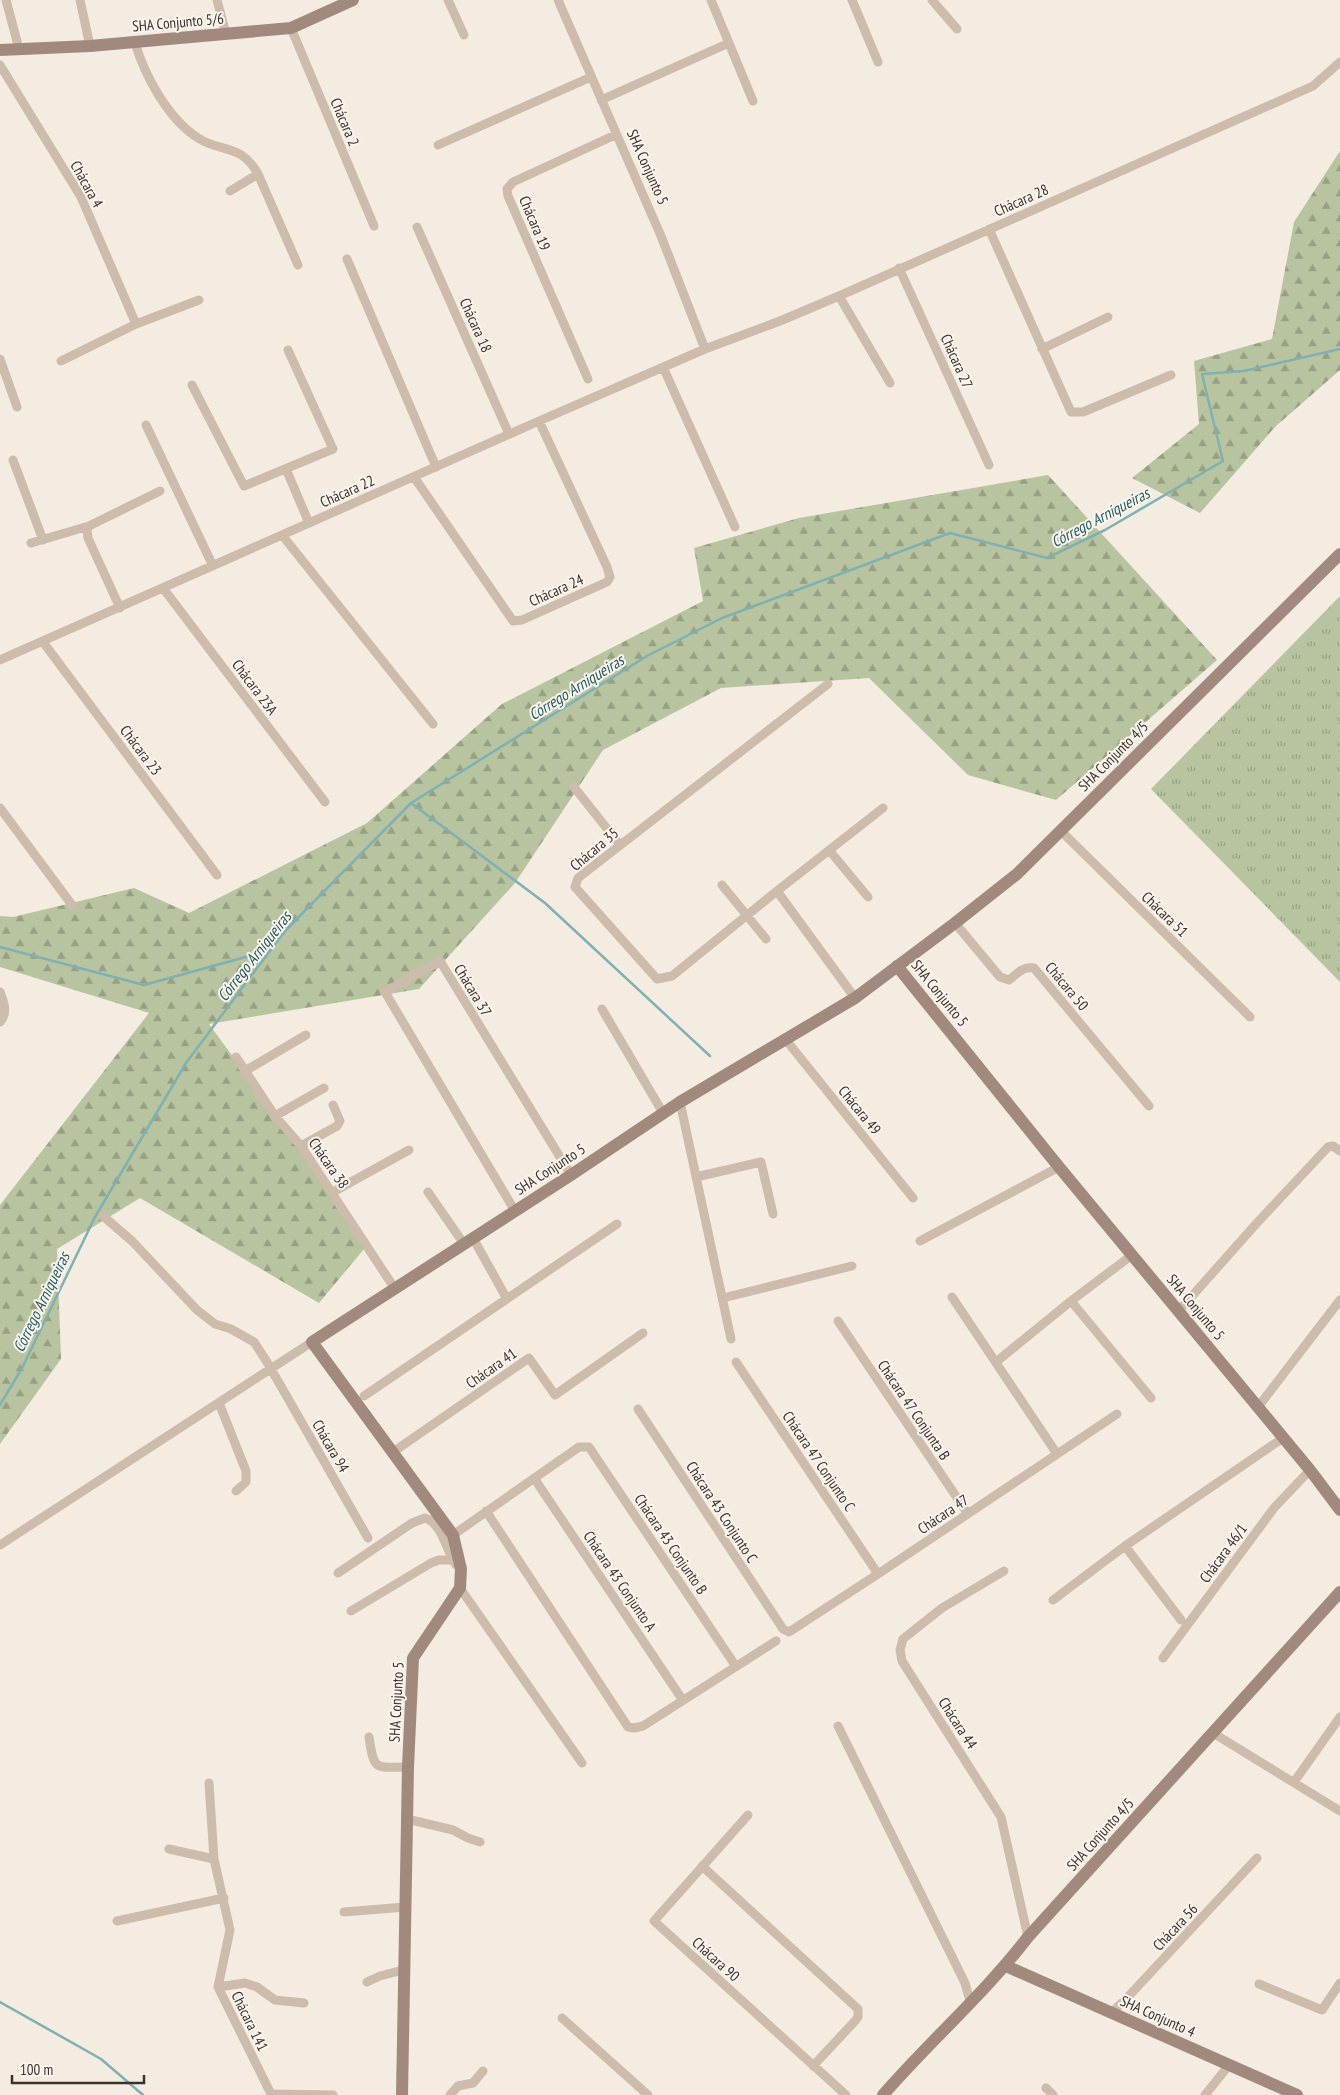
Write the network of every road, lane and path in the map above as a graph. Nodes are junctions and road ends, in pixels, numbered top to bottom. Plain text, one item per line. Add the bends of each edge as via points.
1 (6, 0) edge
2 (80, 0) edge
3 (217, 0) edge
4 (352, 0) edge
5 (448, 0) edge
6 (558, 0) edge
7 (711, 0) edge
8 (852, 0) edge
9 (932, 0) edge
10 (291, 28) junction
11 (957, 29) dead end
12 (226, 34) junction
13 (464, 35) dead end
14 (135, 43) junction
15 (729, 43) junction
16 (90, 46) junction
17 (18, 49) junction
18 (0, 50) edge
19 (878, 62) dead end
20 (1340, 62) edge
21 (0, 65) edge
22 (591, 77) junction
23 (601, 100) junction
24 (753, 101) dead end
25 (615, 135) junction
26 (438, 144) dead end
27 (258, 174) junction
28 (230, 191) dead end
29 (374, 226) dead end
30 (417, 227) dead end
31 (989, 229) junction
32 (347, 259) dead end
33 (298, 265) dead end
34 (899, 268) junction
35 (839, 296) junction
36 (199, 300) dead end
37 (1108, 317) dead end
38 (136, 324) junction
39 (705, 349) junction
40 (1042, 349) junction
41 (288, 350) dead end
42 (0, 359) edge
43 (61, 361) dead end
44 (663, 367) junction
45 (1171, 375) dead end
46 (588, 379) dead end
47 (890, 384) dead end
48 (192, 385) dead end
49 (17, 408) dead end
50 (539, 420) junction
51 (146, 425) dead end
52 (509, 434) junction
53 (13, 460) dead end
54 (989, 465) dead end
55 (436, 467) junction
56 (286, 469) junction
57 (414, 477) junction
58 (160, 491) dead end
59 (309, 523) junction
60 (89, 526) junction
61 (735, 527) dead end
62 (282, 535) junction
63 (43, 540) junction
64 (31, 543) dead end
65 (1340, 554) edge
66 (213, 566) junction
67 (164, 588) junction
68 (120, 608) junction
69 (43, 642) junction
70 (0, 660) edge
71 (828, 684) dead end
72 (433, 724) dead end
73 (574, 787) dead end
74 (325, 802) dead end
75 (0, 808) edge
76 (883, 808) dead end
77 (1061, 831) junction
78 (620, 845) junction
79 (829, 850) junction
80 (217, 875) dead end
81 (722, 885) dead end
82 (777, 891) junction
83 (868, 897) dead end
84 (72, 905) dead end
85 (746, 915) junction
86 (956, 923) junction
87 (766, 939) dead end
88 (897, 966) junction
89 (0, 992) edge
90 (855, 998) junction
91 (602, 1009) dead end
92 (1250, 1017) dead end
93 (0, 1022) edge
94 (306, 1035) dead end
95 (786, 1040) junction
96 (236, 1057) dead end
97 (245, 1071) junction
98 (324, 1088) dead end
99 (680, 1102) junction
100 (333, 1105) dead end
101 (1149, 1106) dead end
102 (663, 1113) junction
103 (275, 1116) junction
104 (301, 1146) junction
105 (409, 1150) dead end
106 (1340, 1151) edge
107 (1060, 1167) junction
108 (571, 1175) junction
109 (696, 1177) junction
110 (332, 1192) junction
111 (428, 1192) dead end
112 (913, 1198) dead end
113 (515, 1211) junction
114 (773, 1214) dead end
115 (102, 1216) dead end
116 (617, 1224) dead end
117 (469, 1241) junction
118 (920, 1241) dead end
119 (1132, 1255) junction
120 (852, 1266) dead end
121 (395, 1289) junction
122 (952, 1296) dead end
123 (723, 1298) junction
124 (506, 1299) junction
125 (1071, 1300) junction
126 (1340, 1300) edge
127 (1177, 1310) junction
128 (838, 1321) dead end
129 (643, 1333) dead end
130 (731, 1340) dead end
131 (312, 1342) junction
132 (736, 1362) dead end
133 (996, 1362) junction
134 (270, 1369) junction
135 (364, 1396) dead end
136 (1151, 1398) dead end
137 (219, 1403) junction
138 (1258, 1407) junction
139 (638, 1409) dead end
140 (1117, 1414) dead end
141 (1282, 1438) junction
142 (393, 1452) junction
143 (1057, 1454) junction
144 (1310, 1470) junction
145 (534, 1478) junction
146 (236, 1491) dead end
147 (1340, 1510) edge
148 (486, 1511) junction
149 (968, 1514) junction
150 (453, 1535) junction
151 (368, 1538) dead end
152 (0, 1545) edge
153 (1125, 1546) junction
154 (457, 1564) junction
155 (1004, 1571) dead end
156 (338, 1573) dead end
157 (878, 1574) junction
158 (460, 1588) junction
159 (1340, 1592) edge
160 (1053, 1600) dead end
161 (351, 1611) dead end
162 (1180, 1620) dead end
163 (783, 1629) joint
164 (776, 1641) dead end
165 (1163, 1658) dead end
166 (735, 1666) junction
167 (682, 1699) junction
168 (1340, 1717) edge
169 (838, 1726) dead end
170 (1213, 1732) junction
171 (369, 1737) dead end
172 (582, 1763) dead end
173 (408, 1767) junction
174 (1294, 1782) junction
175 (209, 1783) dead end
176 (1340, 1812) edge
177 (748, 1815) dead end
178 (407, 1819) junction
179 (480, 1842) dead end
180 (169, 1850) dead end
181 (1257, 1858) dead end
182 (214, 1859) junction
183 (702, 1866) junction
184 (224, 1898) junction
185 (405, 1907) junction
186 (344, 1912) dead end
187 (117, 1921) dead end
188 (1028, 1938) junction
189 (1006, 1966) junction
190 (403, 1970) junction
191 (367, 1982) dead end
192 (1340, 1983) edge
193 (1259, 1984) dead end
194 (218, 1987) junction
195 (970, 2001) junction
196 (304, 2003) dead end
197 (1111, 2013) junction
198 (562, 2018) dead end
199 (1229, 2065) junction
200 (813, 2066) junction
201 (484, 2071) dead end
202 (333, 2095) edge
203 (402, 2095) edge
204 (450, 2095) edge
205 (648, 2095) edge
206 (846, 2095) edge
207 (883, 2095) edge
208 (1205, 2095) edge
209 (1297, 2095) edge

1 - 17 street
2 - 16 street
3 - 12 street
4 - 10 street, SHA Conjunto 5/6
5 - 13 street
6 - 22 street, SHA Conjunto 5
7 - 15 street
8 - 19 street
9 - 11 street
10 - 12 street, SHA Conjunto 5/6
10 - 29 street, Chácara 2
12 - 14 street, SHA Conjunto 5/6
14 - 16 street, SHA Conjunto 5/6
14 - 27 street via 152,83 175,117 199,139 236,151 254,166
15 - 23 street
15 - 24 street
16 - 17 street, SHA Conjunto 5/6
17 - 18 street, SHA Conjunto 5/6
20 - 31 street, Chácara 28 via 1313,86
21 - 38 street, Chácara 4 via 81,197
22 - 23 street, SHA Conjunto 5
22 - 26 street
23 - 25 street, SHA Conjunto 5
25 - 39 street, SHA Conjunto 5 via 661,236
25 - 46 street, Chácara 19 via 513,182 507,190
27 - 28 street
27 - 33 street
30 - 52 street, Chácara 18
31 - 34 street, Chácara 28
31 - 40 street
32 - 55 street
34 - 35 street, Chácara 28
34 - 54 street, Chácara 27
35 - 39 street, Chácara 28
35 - 47 street
36 - 38 street
37 - 40 street
38 - 43 street
39 - 44 street, Chácara 22
40 - 45 street via 1067,406 1074,413
41 - 56 street via 333,449
42 - 49 street
44 - 50 street, Chácara 22
44 - 61 street
48 - 56 street via 244,486
50 - 52 street, Chácara 22
50 - 57 street, Chácara 24 via 607,567 608,582 513,621
51 - 66 street
52 - 55 street, Chácara 22
53 - 63 street
55 - 57 street, Chácara 22
56 - 59 street
57 - 59 street, Chácara 22
58 - 60 street
59 - 62 street, Chácara 22
60 - 63 street
60 - 68 street via 88,538
62 - 66 street, Chácara 22
62 - 72 street
63 - 64 street
65 - 77 street, SHA Conjunto 4/5
66 - 67 street, Chácara 22
67 - 68 street, Chácara 22
67 - 74 street, Chácara 23A
68 - 69 street, Chácara 22
69 - 70 street, Chácara 22
69 - 80 street, Chácara 23
71 - 78 street, Chácara 35
73 - 78 street
75 - 84 street
76 - 79 street, Chácara 35
77 - 86 street, SHA Conjunto 4/5 via 1005,885
77 - 92 street, Chácara 51
78 - 85 street, Chácara 35 via 578,878 575,887 657,979 672,976
79 - 82 street, Chácara 35
79 - 83 street
81 - 85 street
82 - 85 street, Chácara 35
82 - 90 street
85 - 87 street
86 - 88 street, SHA Conjunto 4/5
86 - 101 street, Chácara 50 via 1000,977 1009,980 1020,970 1034,968
88 - 90 street, SHA Conjunto 5
88 - 107 street, SHA Conjunto 5
89 - 93 street via 5,1005
90 - 95 street, SHA Conjunto 5
91 - 102 street
94 - 97 street
95 - 99 street, SHA Conjunto 5
95 - 112 street, Chácara 49
96 - 97 street, Chácara 38
97 - 103 street, Chácara 38
98 - 103 street
99 - 102 street, SHA Conjunto 5
99 - 109 street
100 - 104 street via 340,1121 337,1126
102 - 108 street, SHA Conjunto 5
103 - 104 street, Chácara 38
104 - 110 street, Chácara 38
105 - 110 street
106 - 127 street via 1328,1147
107 - 118 street
107 - 119 street, SHA Conjunto 5
108 - 113 street, SHA Conjunto 5
108 - 113 street, Chácara 37 via 440,961 385,992
109 - 114 street via 761,1162
109 - 123 street
110 - 121 street, Chácara 38
111 - 117 street
113 - 117 street, SHA Conjunto 5
115 - 134 street, Chácara 94 via 132,1241 197,1310 215,1324 254,1342
116 - 124 street
117 - 121 street, SHA Conjunto 5
117 - 124 street
119 - 125 street
119 - 127 street, SHA Conjunto 5
120 - 123 street
121 - 131 street, SHA Conjunto 5
122 - 133 street
123 - 130 street
124 - 135 street
125 - 133 street
125 - 136 street
126 - 138 street
127 - 138 street, SHA Conjunto 5
128 - 149 street, Chácara 47 Conjunta B
129 - 142 street, Chácara 41 via 555,1395 529,1358
131 - 134 street, SHA Conjunto 5
131 - 142 street
132 - 157 street, Chácara 47 Conjunto C
133 - 143 street
134 - 137 street, SHA Conjunto 5
134 - 151 street, Chácara 94
137 - 146 street via 246,1471 246,1482
137 - 152 street, SHA Conjunto 5
138 - 141 street, SHA Conjunto 5
139 - 163 street, Chácara 43 Conjunto C
140 - 143 street, Chácara 47
141 - 144 street, SHA Conjunto 5
141 - 153 street
142 - 150 street
143 - 149 street, Chácara 47
144 - 147 street, SHA Conjunto 5
144 - 165 street, Chácara 46/1 via 1274,1508
145 - 148 street
145 - 166 street, Chácara 43 Conjunto B via 578,1447 589,1447
145 - 167 street, Chácara 43 Conjunto A
148 - 150 street
148 - 167 street via 628,1727 643,1726
149 - 157 street, Chácara 47
150 - 154 street
153 - 160 street
153 - 162 street
154 - 156 street via 438,1530 430,1519 425,1518 412,1523
154 - 158 street
154 - 161 street via 439,1560 431,1563
155 - 188 street, Chácara 44 via 942,1608 903,1639 900,1650 902,1661 1001,1817
157 - 163 street, Chácara 47 via 792,1631
158 - 172 street
158 - 173 street, SHA Conjunto 5 via 413,1658
159 - 170 street, SHA Conjunto 4/5
164 - 166 street
166 - 167 street
168 - 174 street
169 - 195 street via 965,1983
170 - 174 street
170 - 188 street, SHA Conjunto 4/5
171 - 173 street via 373,1761 378,1766
173 - 178 street, SHA Conjunto 5
174 - 176 street
175 - 182 street, Chácara 141
177 - 183 street, Chácara 90
178 - 179 street via 452,1830
178 - 185 street, SHA Conjunto 5
180 - 182 street
181 - 197 street, Chácara 56
182 - 184 street, Chácara 141
183 - 200 street via 858,2009 858,2017
183 - 200 street, Chácara 90 via 654,1921
184 - 187 street
184 - 194 street, Chácara 141 via 230,1930
185 - 186 street
185 - 190 street, SHA Conjunto 5
188 - 189 street, SHA Conjunto 4/5
189 - 195 street, SHA Conjunto 4/5
189 - 197 street, SHA Conjunto 4
190 - 191 street
190 - 203 street, SHA Conjunto 5
192 - 193 street via 1322,2010
194 - 196 street via 245,1984 257,1987 275,2000
194 - 202 street, Chácara 141 via 271,2094
195 - 207 street, SHA Conjunto 4/5
197 - 199 street, SHA Conjunto 4
198 - 205 street
199 - 208 street
199 - 209 street, SHA Conjunto 4
200 - 206 street, Chácara 90
201 - 204 street via 473,2083 458,2086

